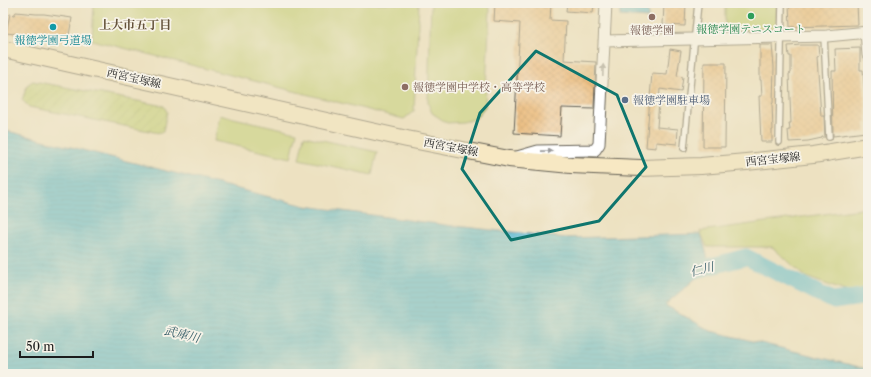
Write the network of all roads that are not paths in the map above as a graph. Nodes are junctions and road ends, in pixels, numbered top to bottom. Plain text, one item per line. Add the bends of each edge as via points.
1 (606, 3) edge
2 (698, 3) edge
3 (782, 3) edge
4 (868, 3) edge
5 (868, 8) edge
6 (867, 32) edge
7 (782, 36) junction
8 (824, 36) junction
9 (695, 40) junction
10 (604, 41) junction
11 (3, 49) edge
12 (3, 54) edge
13 (868, 54) edge
14 (40, 58) junction
15 (829, 137) dead end
16 (779, 142) dead end
17 (868, 146) edge
18 (684, 148) dead end
19 (509, 159) junction

1 - 10 street
2 - 9 lane
3 - 7 lane
4 - 5 lane
6 - 8 street
6 - 13 street
7 - 8 street
7 - 9 street
7 - 16 lane
8 - 15 lane
9 - 10 street
9 - 18 lane
19 -> 10 street via 538,151 595,150 600,144
11 - 14 main road, 西宮宝塚線
12 - 14 main road, 西宮宝塚線
14 - 19 main road, 西宮宝塚線
17 - 19 main road, 西宮宝塚線 via 813,155 701,166 640,168

